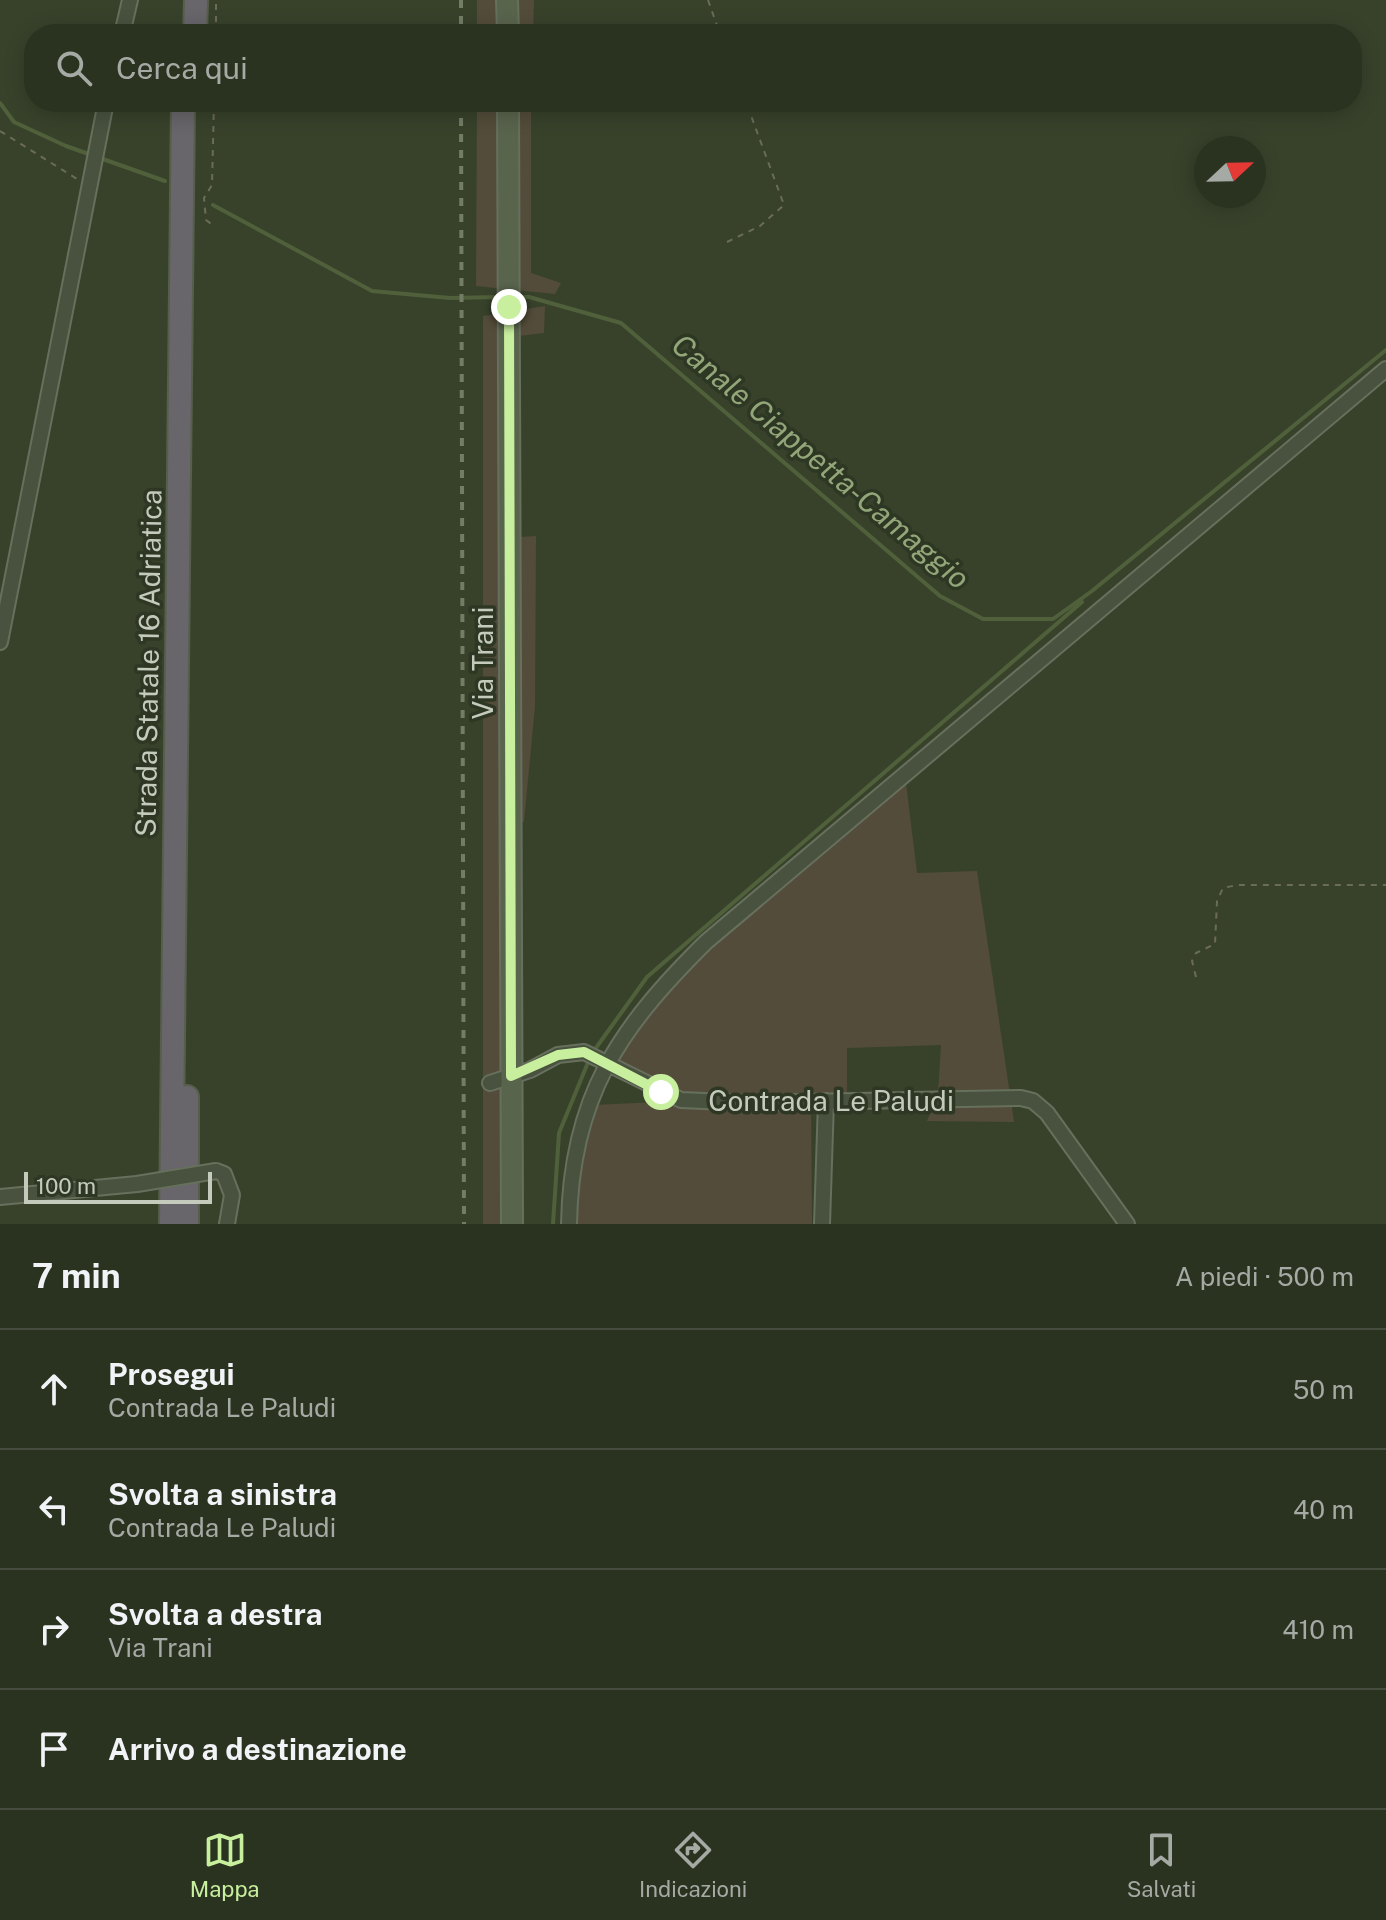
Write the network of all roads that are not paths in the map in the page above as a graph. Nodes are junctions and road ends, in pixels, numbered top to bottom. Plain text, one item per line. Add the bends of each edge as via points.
1 (130, 0) edge
2 (183, 0) edge
3 (196, 0) edge
4 (507, 0) edge
5 (124, 24) edge
6 (183, 24) edge
7 (195, 24) edge
8 (508, 24) edge
9 (104, 112) edge
10 (183, 112) edge
11 (195, 112) edge
12 (508, 112) edge
13 (1386, 369) edge
14 (0, 642) edge
15 (596, 1059) junction
16 (511, 1076) junction
17 (490, 1083) dead end
18 (826, 1101) junction
19 (0, 1197) edge
20 (171, 1224) edge
21 (187, 1224) edge
22 (227, 1224) edge
23 (512, 1224) edge
24 (569, 1224) edge
25 (822, 1224) edge
26 (1127, 1224) edge

1 - 5 street
2 - 6 highway
3 - 7 highway
4 - 8 main road
9 - 14 street
10 - 20 highway, Strada Statale 16 Adriatica
11 - 21 highway, Strada Statale 16 Adriatica
12 - 16 main road, Via Trani
13 - 15 street via 706,942
15 - 16 street via 558,1055
15 - 18 street, Contrada Le Paludi via 681,1100
15 - 24 street
16 - 17 street
16 - 23 main road, Via Trani
18 - 25 street
18 - 26 street, Contrada Le Paludi via 1033,1101
19 - 22 street, bridge via 216,1171 224,1174 232,1195

